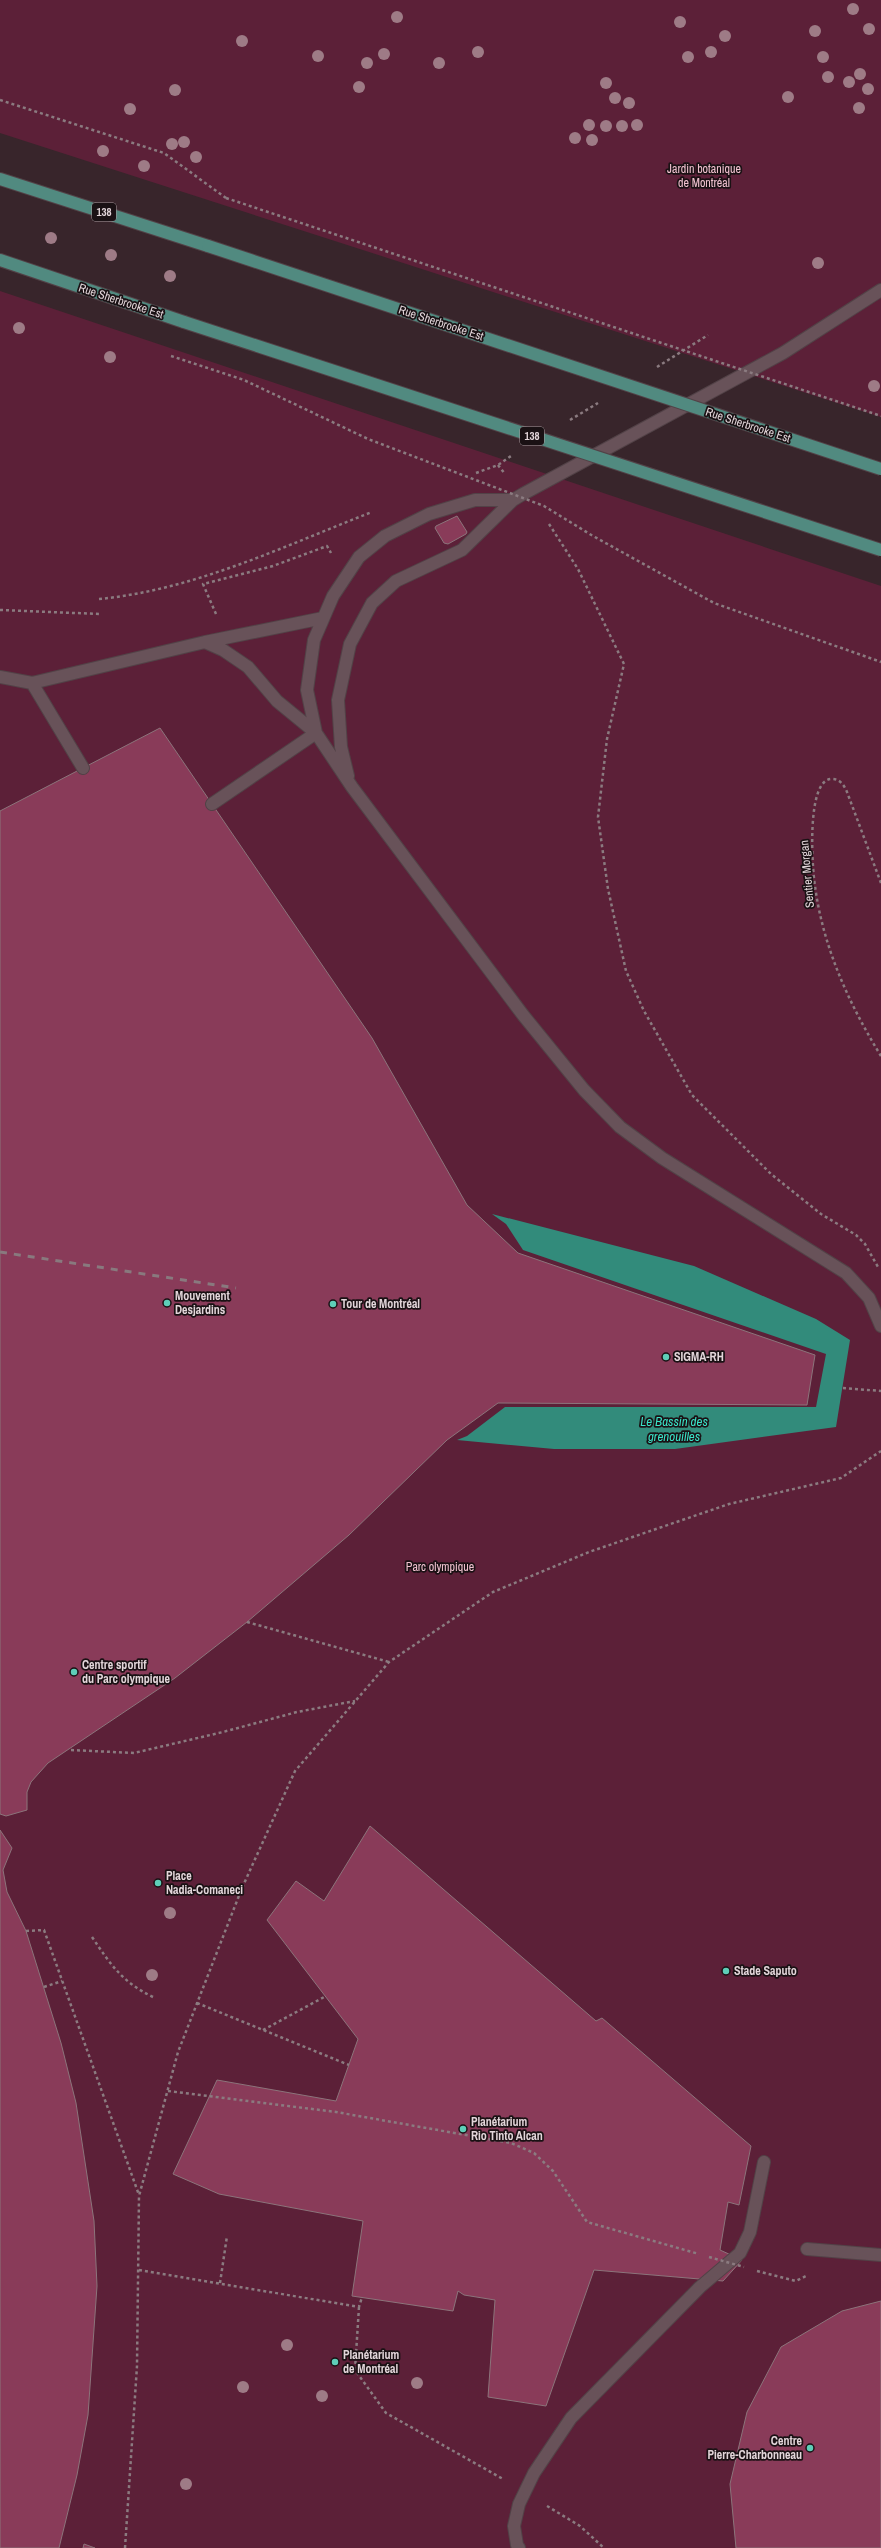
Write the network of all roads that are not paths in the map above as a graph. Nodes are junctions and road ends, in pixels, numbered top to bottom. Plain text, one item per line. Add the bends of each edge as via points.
1 (0, 179) edge
2 (0, 260) edge
3 (881, 290) edge
4 (881, 469) edge
5 (513, 500) junction
6 (881, 550) edge
7 (323, 618) junction
8 (205, 642) junction
9 (0, 677) edge
10 (32, 682) junction
11 (316, 733) junction
12 (83, 768) dead end
13 (350, 784) junction
14 (212, 804) dead end
15 (881, 1326) edge
16 (764, 2162) dead end
17 (807, 2249) dead end
18 (881, 2255) edge
19 (518, 2547) edge

1 - 4 main road, Rue Sherbrooke Est / 138, bridge
2 - 6 main road, Rue Sherbrooke Est / 138, bridge
3 - 5 lane via 783,353
5 - 7 lane via 475,500 429,514 385,536 359,557 333,596
5 - 13 lane via 462,550 396,582 372,604 350,644 338,700 341,747
7 - 8 lane
7 - 11 lane via 314,640 307,690
8 - 10 lane
8 - 11 lane via 223,650 248,667 278,701
9 - 10 lane
10 - 12 lane
11 - 13 lane
11 - 14 lane
13 - 15 lane via 523,1014 584,1090 620,1127 737,1207 846,1272 869,1298
16 - 19 lane via 750,2232 740,2253 700,2287 571,2418 534,2473 518,2504 514,2526
17 - 18 lane

